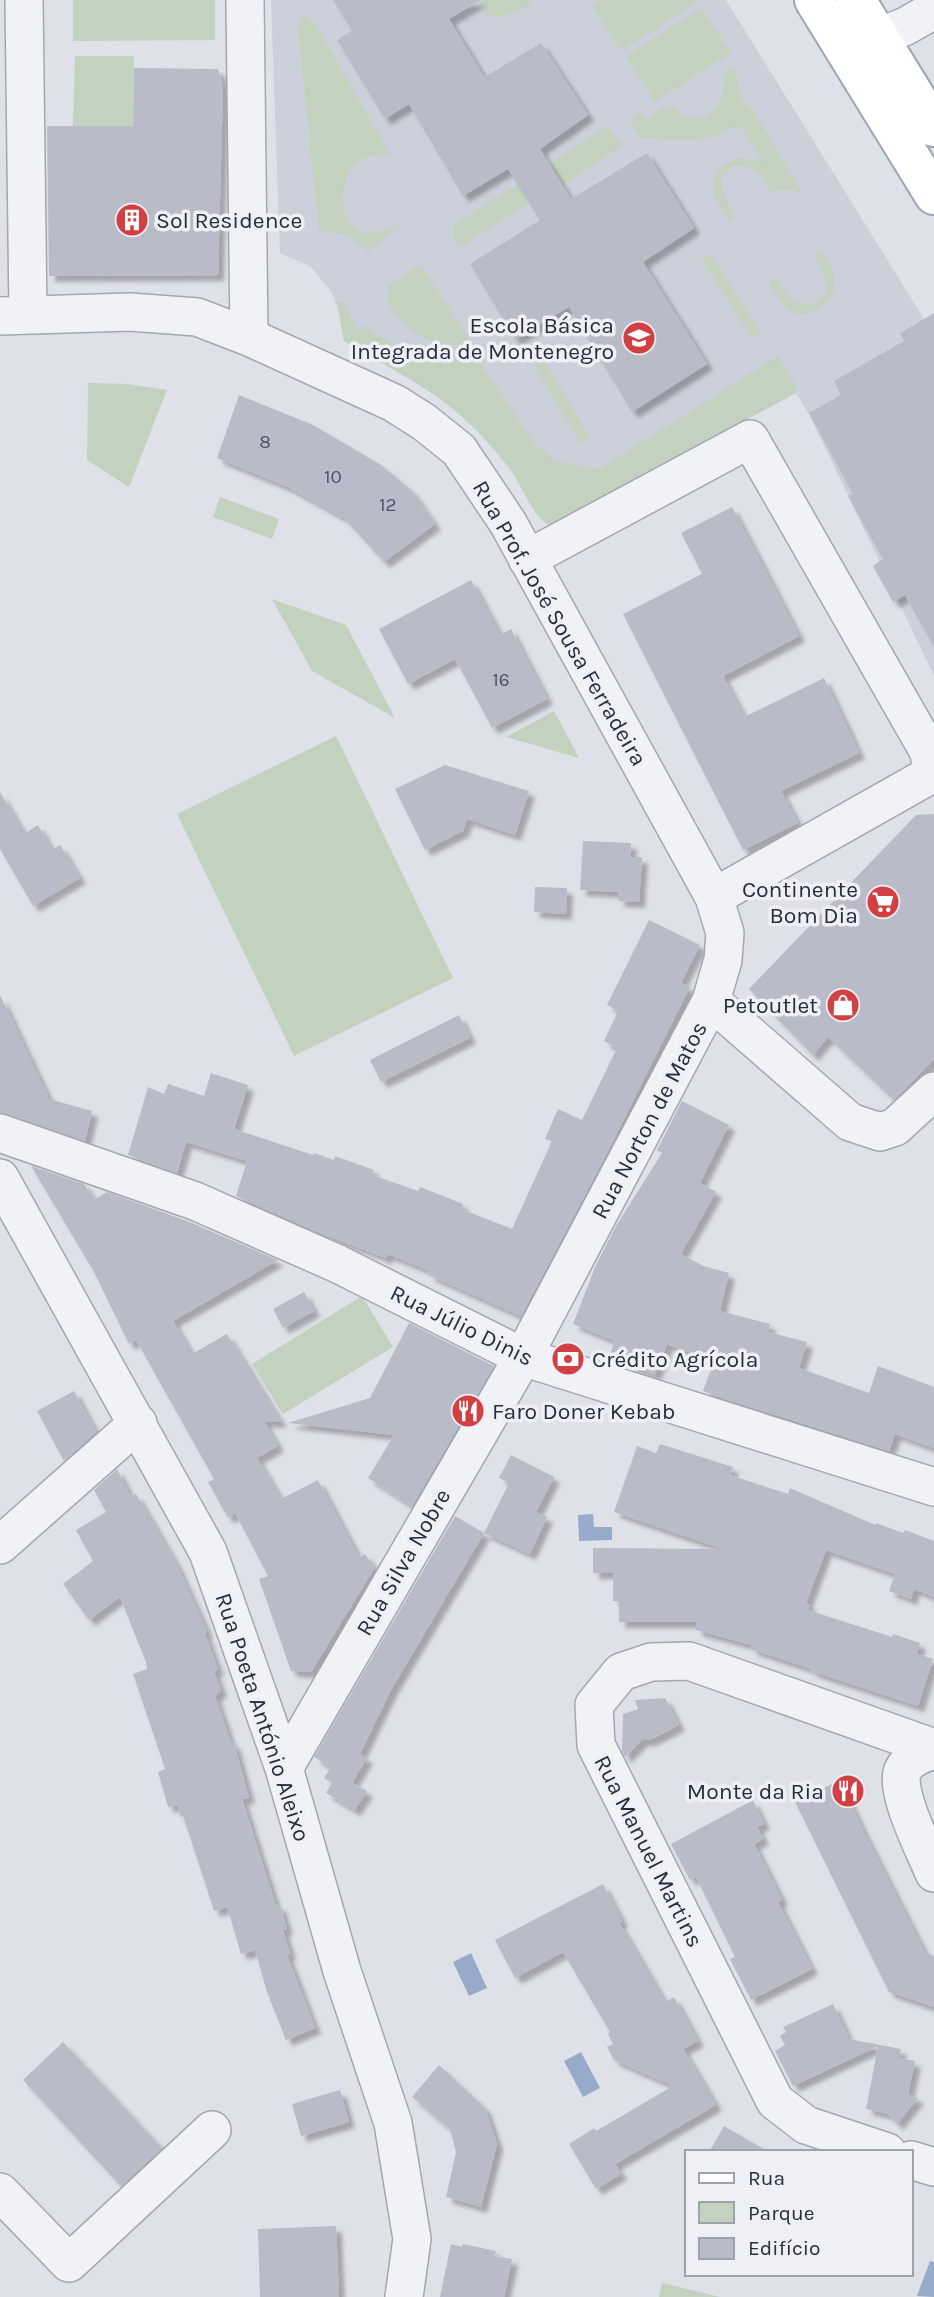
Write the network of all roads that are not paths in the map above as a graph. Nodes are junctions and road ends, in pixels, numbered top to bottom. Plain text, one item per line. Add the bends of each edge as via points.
1 (24, 0) edge
2 (245, 0) edge
3 (814, 0) edge
4 (856, 0) edge
5 (934, 10) edge
6 (934, 34) edge
7 (879, 37) junction
8 (908, 100) edge
9 (934, 127) edge
10 (934, 195) edge
11 (934, 211) edge
12 (14, 315) edge
13 (249, 337) junction
14 (527, 559) junction
15 (932, 762) edge
16 (714, 897) junction
17 (711, 1002) junction
18 (934, 1091) edge
19 (0, 1133) edge
20 (3, 1190) edge
21 (523, 1357) junction
22 (138, 1423) junction
23 (934, 1486) edge
24 (0, 1545) edge
25 (934, 1749) edge
26 (284, 1768) junction
27 (920, 1810) edge
28 (934, 1874) edge
29 (212, 2130) dead end
30 (881, 2150) edge
31 (913, 2161) edge
32 (934, 2167) edge
33 (0, 2192) edge
34 (404, 2297) edge

1 - 12 street
2 - 13 street
3 - 8 main road
4 - 7 main road
5 - 7 street
6 - 8 street via 918,49
7 - 8 main road
8 - 9 main road
8 - 10 main road
8 - 11 street
12 - 13 street, Rua Prof. José Sousa Ferradeira via 130,312 197,317
13 - 14 street, Rua Prof. José Sousa Ferradeira via 394,403 424,422 459,450
14 - 15 street via 750,439
14 - 16 street, Rua Prof. José Sousa Ferradeira
15 - 16 street
16 - 17 street, Rua Norton de Matos via 725,933
17 - 18 street via 850,1122 880,1132 895,1127
17 - 21 street, Rua Norton de Matos
19 - 21 street, Rua Júlio Dinis via 195,1201 338,1264
20 - 22 street, Rua Poeta António Aleixo
21 - 23 street, Rua Júlio Dinis
21 - 26 street, Rua Silva Nobre
22 - 24 street
22 - 26 street, Rua Poeta António Aleixo via 208,1552
25 - 27 street via 916,1756 902,1771 900,1791
25 - 30 street, Rua Manuel Martins via 689,1661 651,1661 621,1672 594,1705 596,1745 775,2101 806,2125
26 - 34 street, Rua Poeta António Aleixo via 342,1971 393,2123 412,2239
27 - 28 street
29 - 33 street via 69,2263
31 - 32 street

